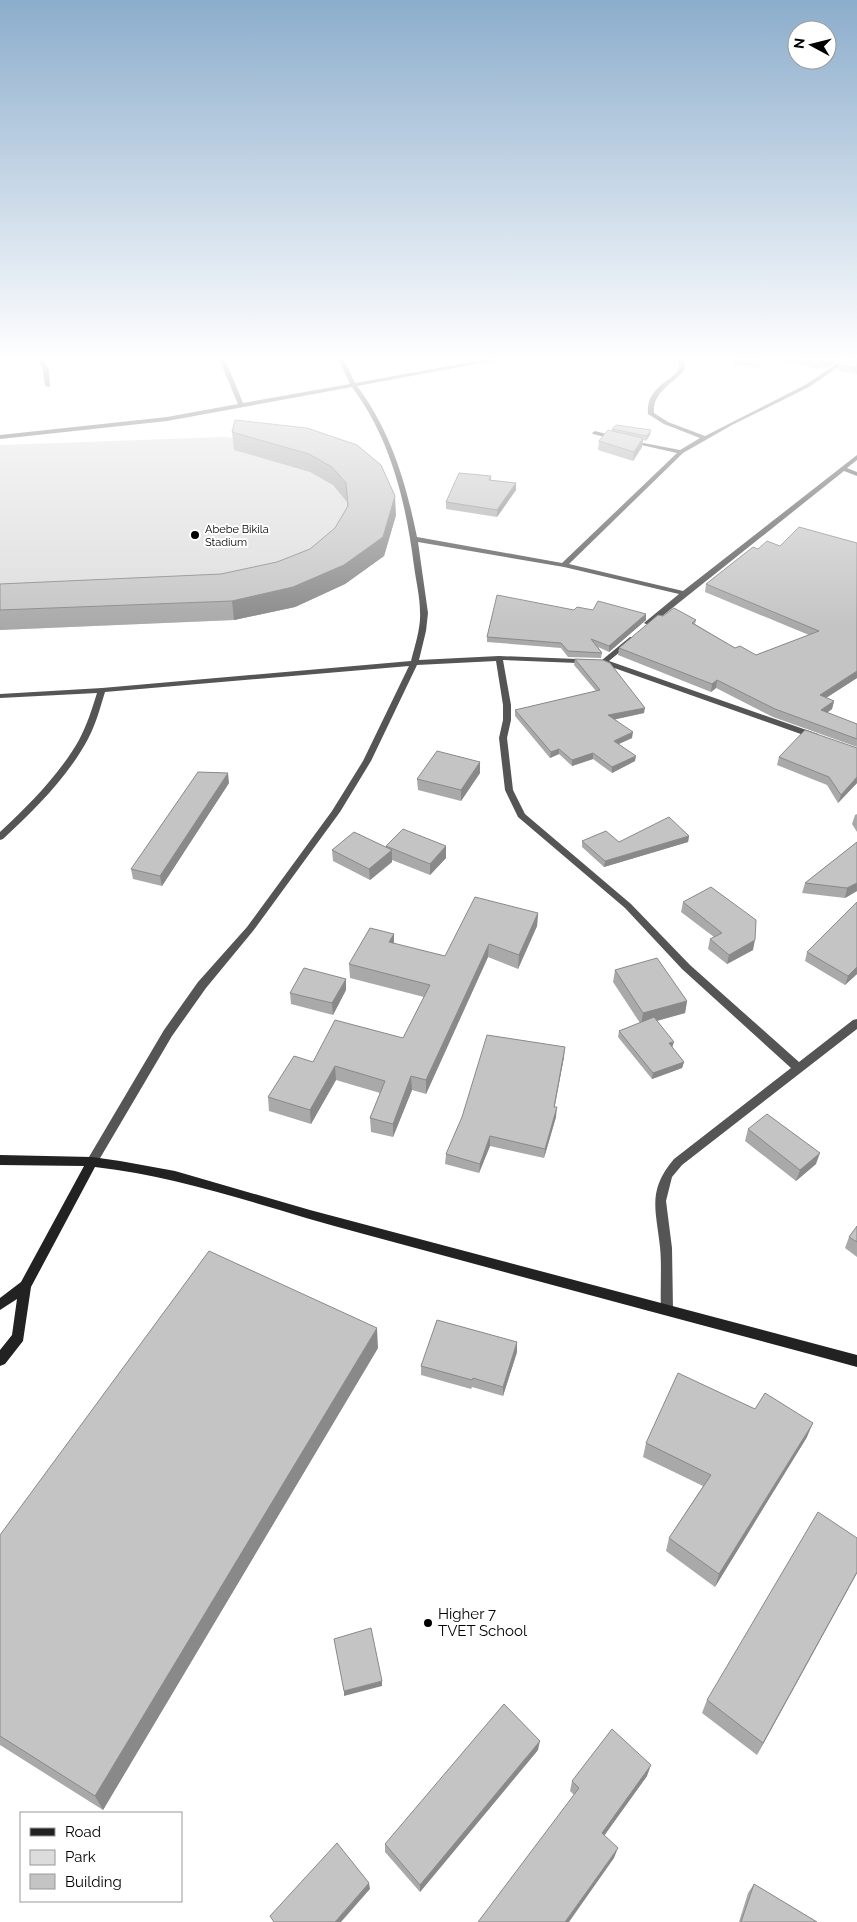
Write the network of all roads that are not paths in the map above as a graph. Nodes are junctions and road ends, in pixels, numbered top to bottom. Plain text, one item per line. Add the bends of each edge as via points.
1 (390, 449) edge
2 (665, 449) edge
3 (687, 449) edge
4 (681, 452) junction
5 (857, 457) edge
6 (843, 469) junction
7 (857, 474) edge
8 (414, 539) junction
9 (564, 565) junction
10 (683, 593) junction
11 (499, 658) junction
12 (604, 662) junction
13 (414, 663) junction
14 (102, 690) junction
15 (0, 696) edge
16 (820, 738) edge
17 (0, 837) edge
18 (857, 1023) edge
19 (799, 1070) junction
20 (0, 1160) edge
21 (92, 1162) junction
22 (25, 1286) junction
23 (0, 1305) edge
24 (667, 1309) junction
25 (0, 1360) edge
26 (857, 1361) edge

1 - 8 street via 405,494
2 - 4 street
3 - 4 street
4 - 9 street
5 - 6 street
6 - 7 street
6 - 10 street
8 - 9 street
8 - 13 street via 424,613
9 - 10 street
10 - 12 street
11 - 12 street
11 - 13 street
11 - 19 street via 507,705 503,738 509,790 521,815 628,906 686,967
12 - 16 street
13 - 14 street
13 - 21 street via 367,761 336,812 168,1033
14 - 15 street
14 - 17 street via 80,747 39,798
18 - 19 street
19 - 24 street via 678,1162 668,1175 660,1201 666,1248
20 - 21 main road
21 - 22 main road
21 - 24 main road via 170,1175
22 - 23 main road
22 - 25 main road via 18,1337
24 - 26 main road

